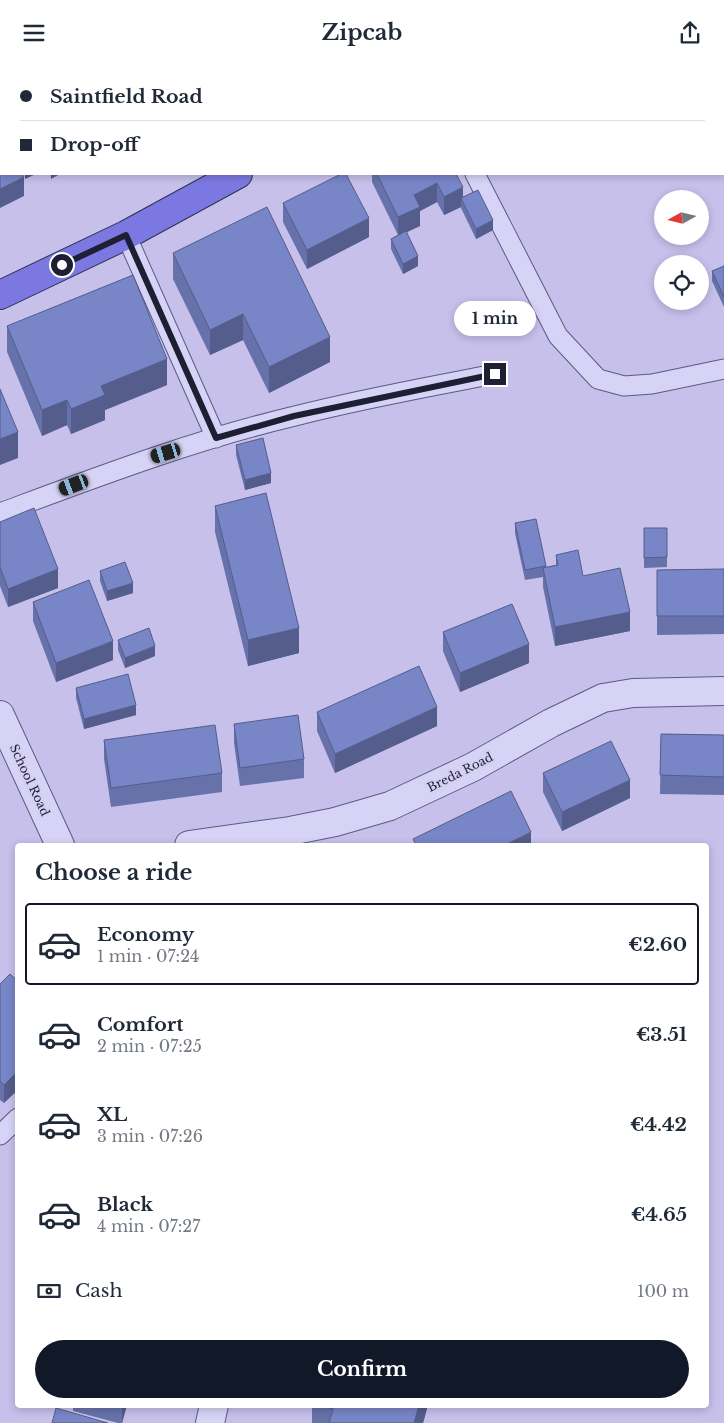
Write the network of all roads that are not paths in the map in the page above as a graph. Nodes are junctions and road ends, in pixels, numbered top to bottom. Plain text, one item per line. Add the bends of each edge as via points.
1 (236, 175) edge
2 (477, 175) edge
3 (126, 235) junction
4 (0, 295) edge
5 (724, 369) edge
6 (495, 374) dead end
7 (216, 438) junction
8 (0, 513) edge
9 (724, 691) edge
10 (0, 715) edge
11 (59, 843) edge
12 (203, 843) edge
13 (15, 1121) edge
14 (0, 1135) edge
15 (213, 1408) edge
16 (210, 1423) edge

1 - 3 highway
2 - 5 lane via 558,336 598,379 624,386 652,384
3 - 4 highway
3 - 7 lane
6 - 7 lane via 294,416
7 - 8 lane via 149,458
9 - 12 street, Breda Road via 633,693 603,698 390,807 290,831
10 - 11 street, School Road
13 - 14 lane
15 - 16 street

